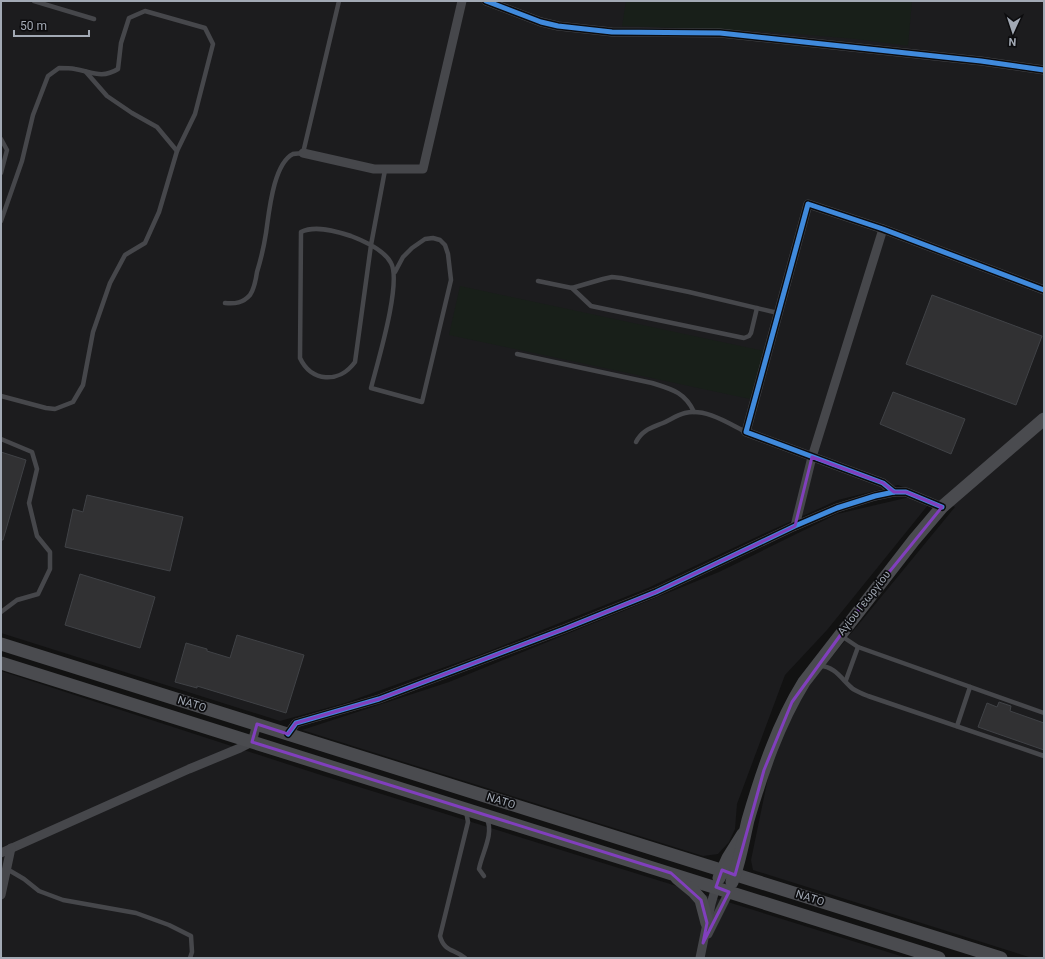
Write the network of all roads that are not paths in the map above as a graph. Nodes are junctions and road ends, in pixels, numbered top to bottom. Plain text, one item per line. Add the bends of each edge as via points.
1 (34, 1) edge
2 (339, 1) edge
3 (462, 1) edge
4 (486, 1) edge
5 (94, 19) dead end
6 (1044, 70) edge
7 (85, 72) junction
8 (1, 139) edge
9 (177, 151) junction
10 (302, 153) junction
11 (385, 170) junction
12 (1, 172) edge
13 (1, 221) edge
14 (883, 229) junction
15 (371, 245) junction
16 (395, 272) junction
17 (538, 281) dead end
18 (572, 288) junction
19 (1044, 290) edge
20 (225, 303) dead end
21 (757, 308) junction
22 (778, 313) junction
23 (517, 354) dead end
24 (1, 396) edge
25 (694, 412) junction
26 (1044, 419) edge
27 (746, 432) junction
28 (1, 439) edge
29 (636, 442) dead end
30 (812, 457) junction
31 (894, 492) junction
32 (942, 507) junction
33 (795, 526) junction
34 (1, 612) edge
35 (841, 633) junction
36 (1, 644) edge
37 (858, 647) junction
38 (1, 663) edge
39 (815, 666) junction
40 (846, 680) junction
41 (970, 688) junction
42 (1044, 713) edge
43 (257, 724) junction
44 (957, 726) junction
45 (288, 734) junction
46 (252, 742) junction
47 (1044, 756) edge
48 (466, 809) junction
49 (483, 814) junction
50 (746, 829) junction
51 (11, 848) junction
52 (1, 853) edge
53 (7, 869) junction
54 (722, 870) junction
55 (671, 873) junction
56 (735, 875) junction
57 (484, 876) dead end
58 (716, 887) junction
59 (729, 892) junction
60 (1, 895) edge
61 (707, 923) junction
62 (703, 943) junction
63 (190, 958) edge
64 (465, 958) edge
65 (700, 958) edge
66 (939, 958) edge
67 (1001, 958) edge

1 - 5 lane
2 - 10 lane
3 - 11 street via 423,170
4 - 6 street via 541,22 585,29 612,32 720,33
7 - 9 lane via 107,96 157,127
7 - 9 lane via 96,75 111,74 118,69 121,43 129,18 145,11 205,28 213,44 208,66 195,114
7 - 13 lane via 59,68 48,76 33,115 22,161
8 - 12 lane via 7,150
9 - 24 lane via 159,212 144,242 125,255 110,283 93,332 83,385 73,402 55,409
10 - 11 street
10 - 20 lane via 294,154 285,162 273,190 260,261 250,295 234,304
11 - 15 lane
14 - 19 street
14 - 22 street via 808,204
14 - 30 street
15 - 15 lane via 332,231 308,229 300,232 300,358 306,368 316,375 341,375 355,362
15 - 16 lane via 391,262
16 - 16 lane via 403,257 425,239 440,240 445,245 451,280 422,402 371,388 389,317
17 - 18 lane
18 - 21 lane via 603,279 621,278
18 - 21 lane via 591,306 744,338 751,333
21 - 22 lane
22 - 27 street
23 - 25 lane via 668,388 690,402
25 - 27 lane via 710,415
25 - 29 lane via 685,413 646,429
26 - 32 main road, Αγίου Γεωργίου
27 - 30 street
28 - 34 lane via 32,452 37,469 30,503 37,536 50,552 50,569 38,594 17,600
30 - 31 street via 883,484
30 - 33 street
31 - 32 street via 906,492
31 - 33 street via 837,508
32 - 35 main road, Αγίου Γεωργίου
33 - 45 street via 656,592 379,699 296,723
35 - 37 lane via 846,640
35 - 39 main road, Αγίου Γεωργίου
36 - 43 main road, ΝΑΤΟ
37 - 40 lane
37 - 41 lane
38 - 46 main road, ΝΑΤΟ
39 - 40 lane via 825,666
39 - 50 main road, Αγίου Γεωργίου via 784,718 764,770
40 - 44 lane via 852,687 868,696
41 - 42 lane
41 - 44 lane
43 - 45 main road, ΝΑΤΟ
43 - 46 street
44 - 47 lane
45 - 54 main road, ΝΑΤΟ
46 - 48 main road, ΝΑΤΟ
46 - 51 street
48 - 49 main road, ΝΑΤΟ
48 - 64 lane via 468,822 440,936 441,942 447,948
49 - 55 main road, ΝΑΤΟ
49 - 57 lane via 488,820 488,840 479,869
50 - 54 main road, Αγίου Γεωργίου
50 - 56 main road, Αγίου Γεωργίου
51 - 52 street
51 - 53 street
53 - 60 street
53 - 63 lane via 39,891 63,900 136,913 169,925 190,936
54 - 56 main road, ΝΑΤΟ
54 - 58 main road, Αγίου Γεωργίου
55 - 58 main road, ΝΑΤΟ
55 - 61 main road via 701,900
56 - 59 main road, Αγίου Γεωργίου
56 - 67 main road, ΝΑΤΟ
58 - 59 main road, ΝΑΤΟ
58 - 61 street
59 - 62 street
59 - 66 main road, ΝΑΤΟ
61 - 62 street
62 - 65 street

